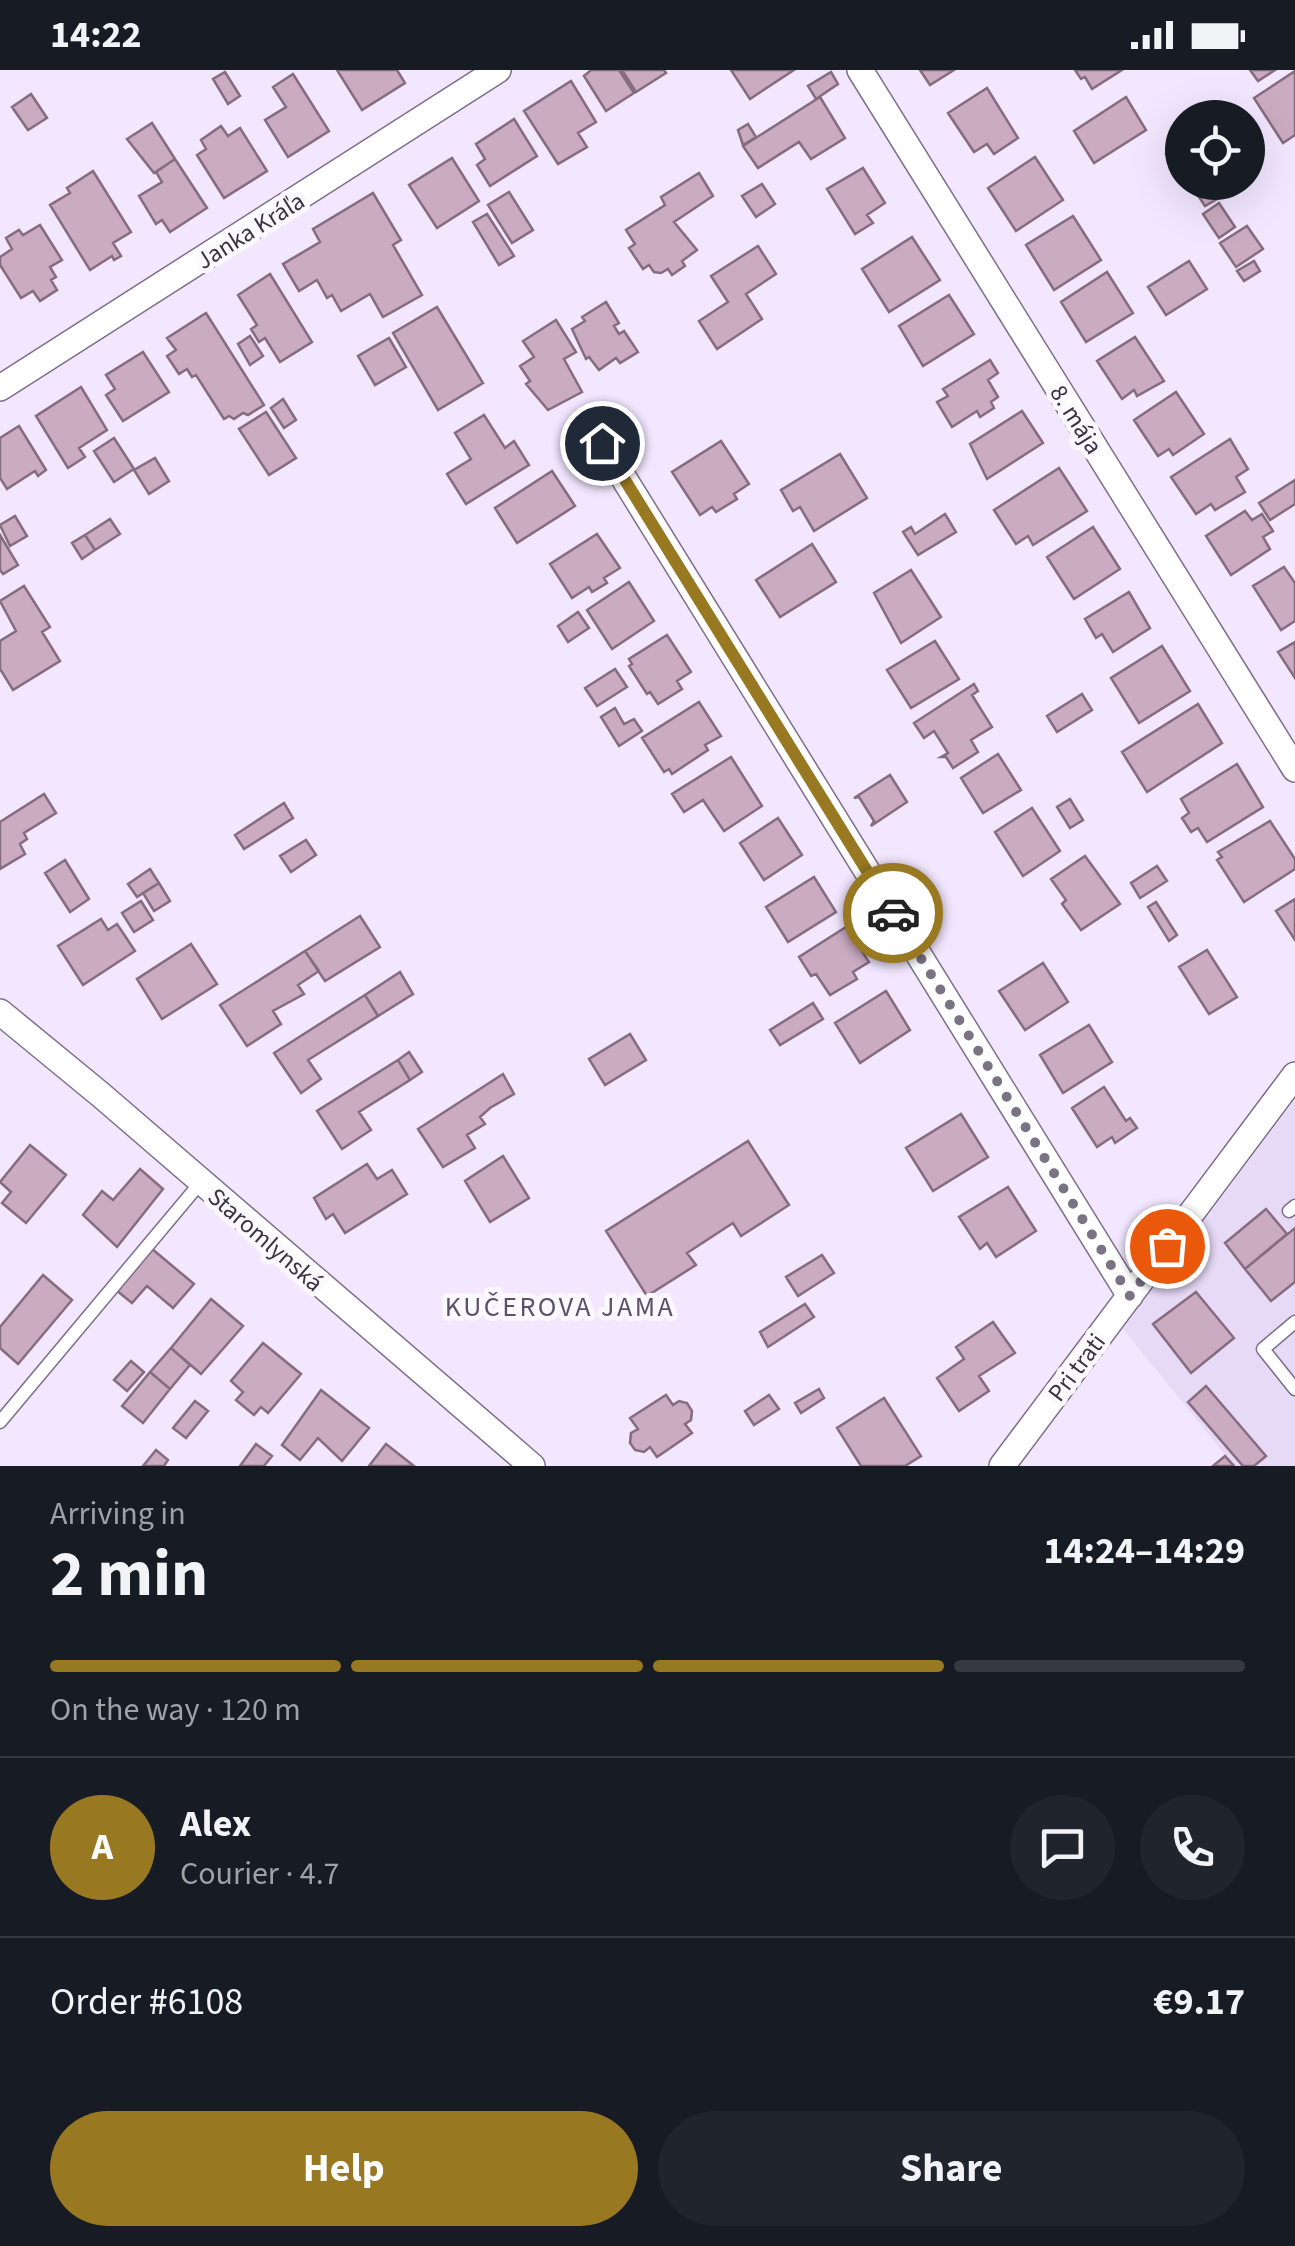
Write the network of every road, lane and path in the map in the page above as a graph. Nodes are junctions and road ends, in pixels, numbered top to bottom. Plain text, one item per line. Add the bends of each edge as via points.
1 (498, 70) edge
2 (860, 70) edge
3 (0, 388) edge
4 (602, 443) dead end
5 (1295, 769) edge
6 (0, 1012) edge
7 (1295, 1075) edge
8 (201, 1182) junction
9 (1130, 1296) junction
10 (1295, 1322) edge
11 (1295, 1389) edge
12 (0, 1422) edge
13 (532, 1466) edge
14 (1002, 1466) edge

1 - 3 street, Janka Kráľa
2 - 5 street, 8. mája
4 - 9 street
6 - 8 street, Staromlynská
7 - 9 street, Pri trati
8 - 12 lane
8 - 13 street, Staromlynská
9 - 14 street, Pri trati
10 - 11 lane via 1263,1349

